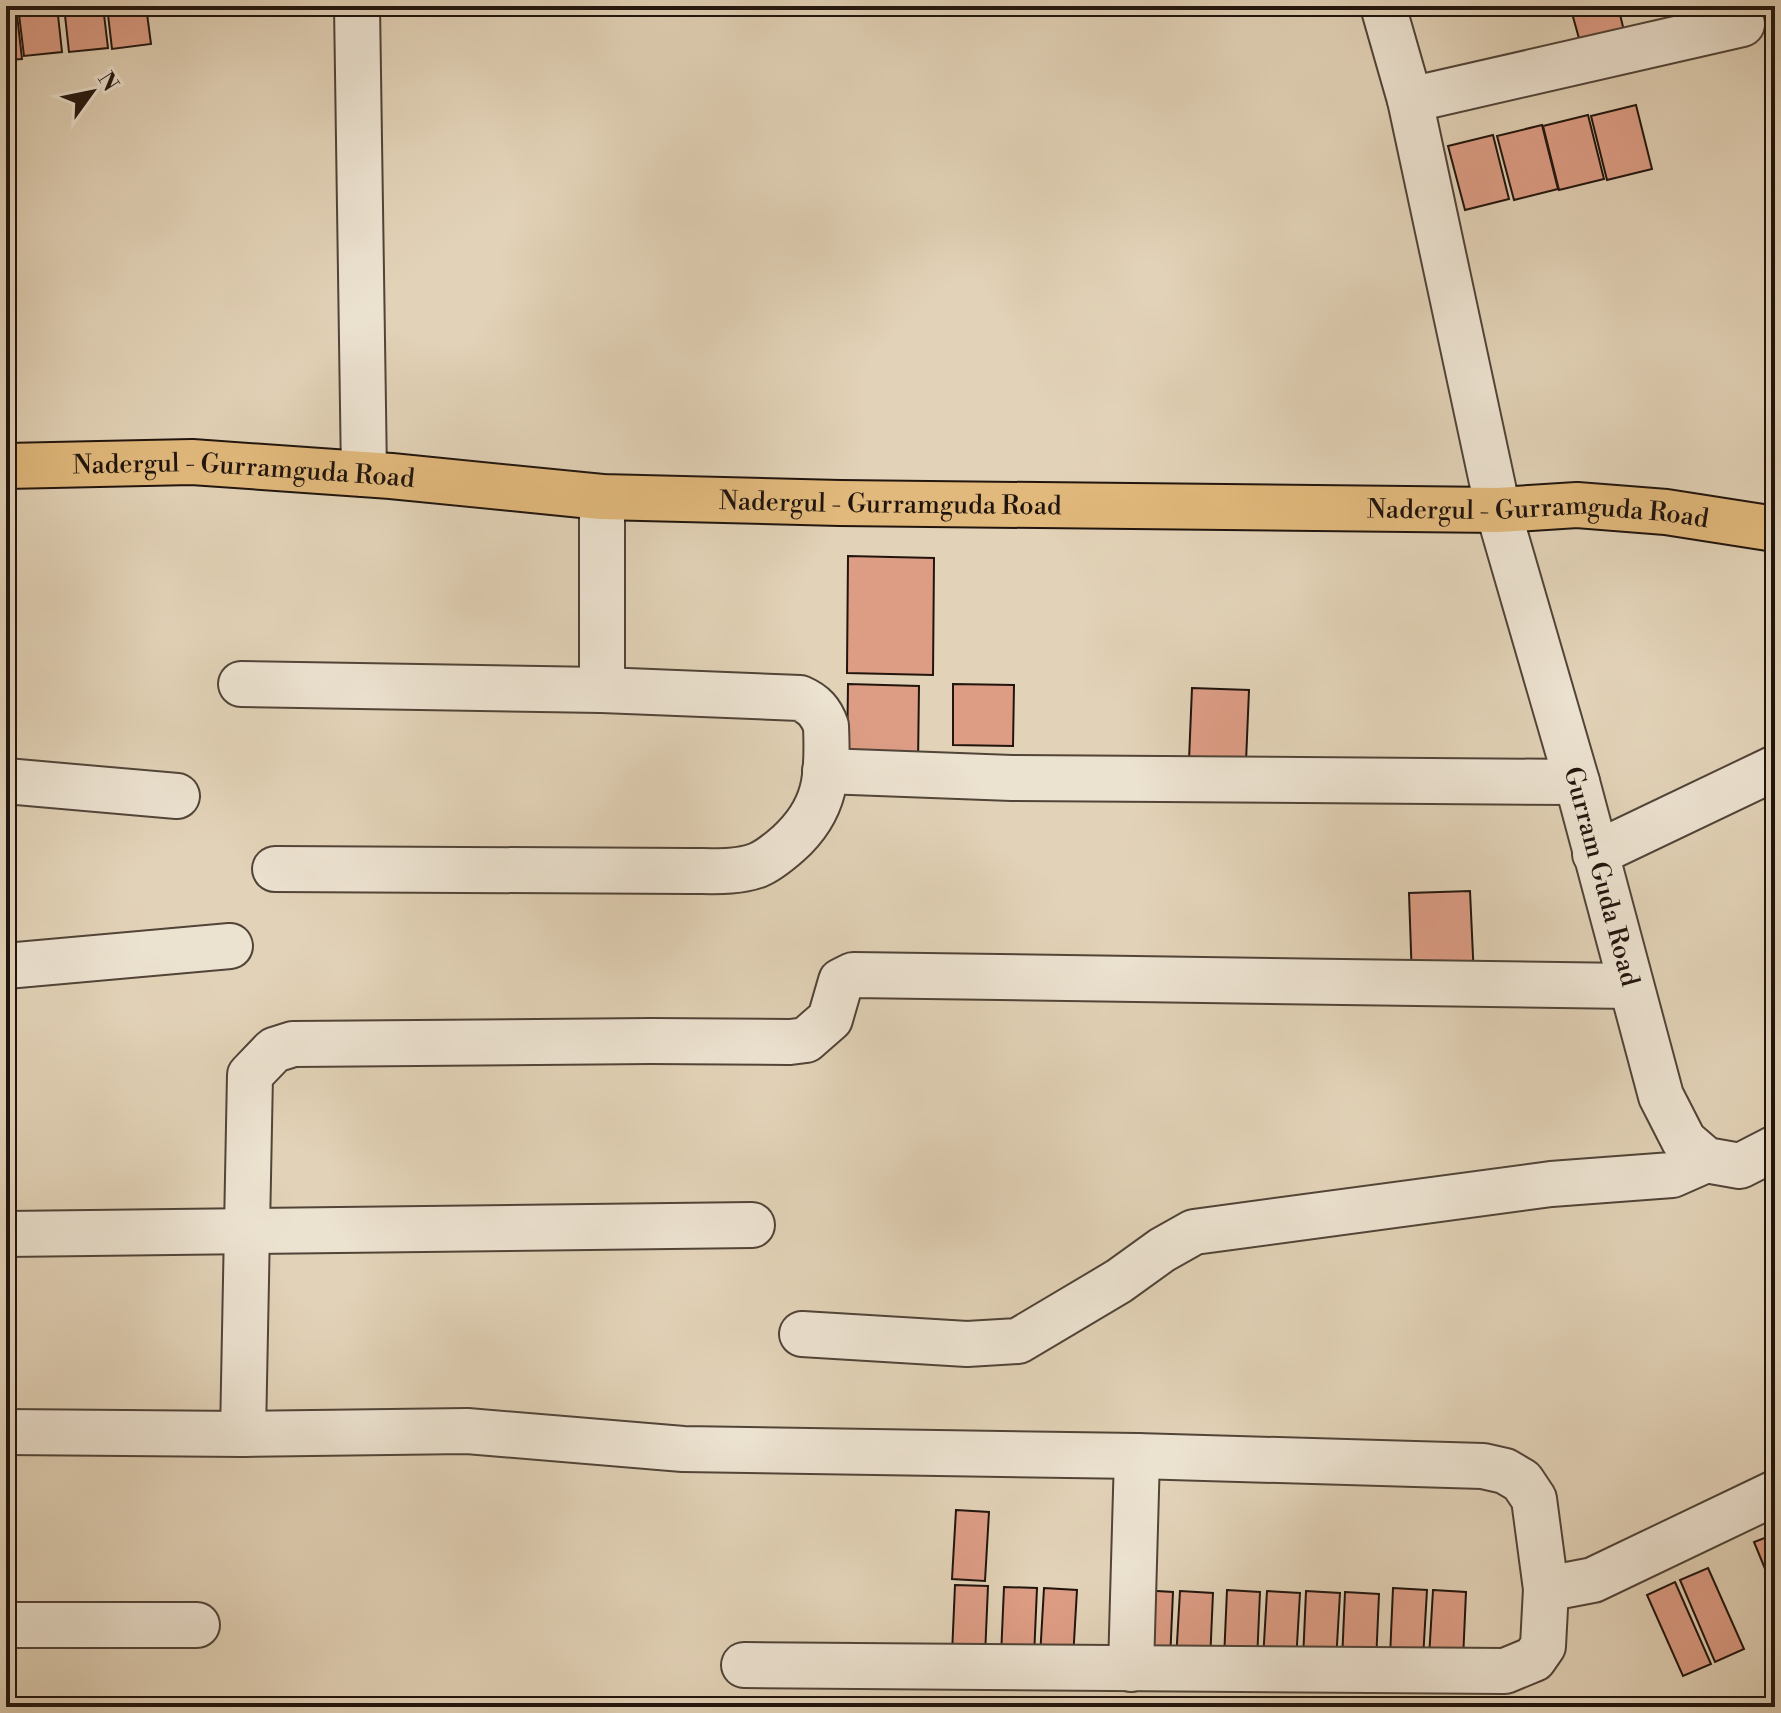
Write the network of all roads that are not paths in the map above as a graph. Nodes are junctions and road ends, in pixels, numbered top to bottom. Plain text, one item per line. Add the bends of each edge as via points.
1 (357, 6) edge
2 (1383, 6) edge
3 (1742, 24) dead end
4 (1410, 100) junction
5 (6, 466) edge
6 (364, 474) junction
7 (602, 497) junction
8 (1498, 510) junction
9 (1775, 529) edge
10 (241, 684) dead end
11 (602, 690) junction
12 (1775, 768) edge
13 (825, 771) junction
14 (6, 781) edge
15 (1577, 782) junction
16 (177, 796) dead end
17 (1595, 854) junction
18 (275, 869) dead end
19 (230, 946) dead end
20 (6, 966) edge
21 (1630, 986) junction
22 (1775, 1148) edge
23 (1706, 1160) junction
24 (752, 1225) dead end
25 (248, 1231) junction
26 (6, 1234) edge
27 (802, 1334) dead end
28 (6, 1432) edge
29 (243, 1434) junction
30 (1137, 1456) junction
31 (1775, 1493) edge
32 (1546, 1589) junction
33 (6, 1625) edge
34 (197, 1625) dead end
35 (744, 1665) dead end
36 (1131, 1669) junction

1 - 6 street
2 - 4 street, Gurram Guda Road
3 - 4 street
4 - 8 street, Gurram Guda Road
5 - 6 main road, Nadergul - Gurramguda Road via 192,462
6 - 7 main road, Nadergul - Gurramguda Road
7 - 8 main road, Nadergul - Gurramguda Road
7 - 11 street
8 - 9 main road, Nadergul - Gurramguda Road via 1592,506
8 - 15 street, Gurram Guda Road
10 - 11 street
11 - 13 street via 800,698 812,704 826,726
12 - 17 street
13 - 15 street via 1012,778
13 - 18 street via 816,812 800,833 760,864 734,870
14 - 16 street
15 - 17 street, Gurram Guda Road
17 - 21 street, Gurram Guda Road
19 - 20 street
21 - 23 street, Gurram Guda Road via 1661,1096 1684,1141
21 - 25 street via 853,975 841,981 830,1019 806,1040 790,1042 293,1044 274,1050 250,1075
22 - 23 street via 1740,1166
23 - 27 street via 1672,1175 1551,1184 1194,1232 1018,1341 967,1344
24 - 25 street
25 - 26 street
25 - 29 street
28 - 29 street
29 - 30 street via 467,1431 683,1449
30 - 32 street via 1483,1466 1505,1471 1522,1481 1534,1499
30 - 36 street
31 - 32 street via 1593,1580
32 - 36 street via 1543,1646 1534,1659 1505,1671
33 - 34 street
35 - 36 street

